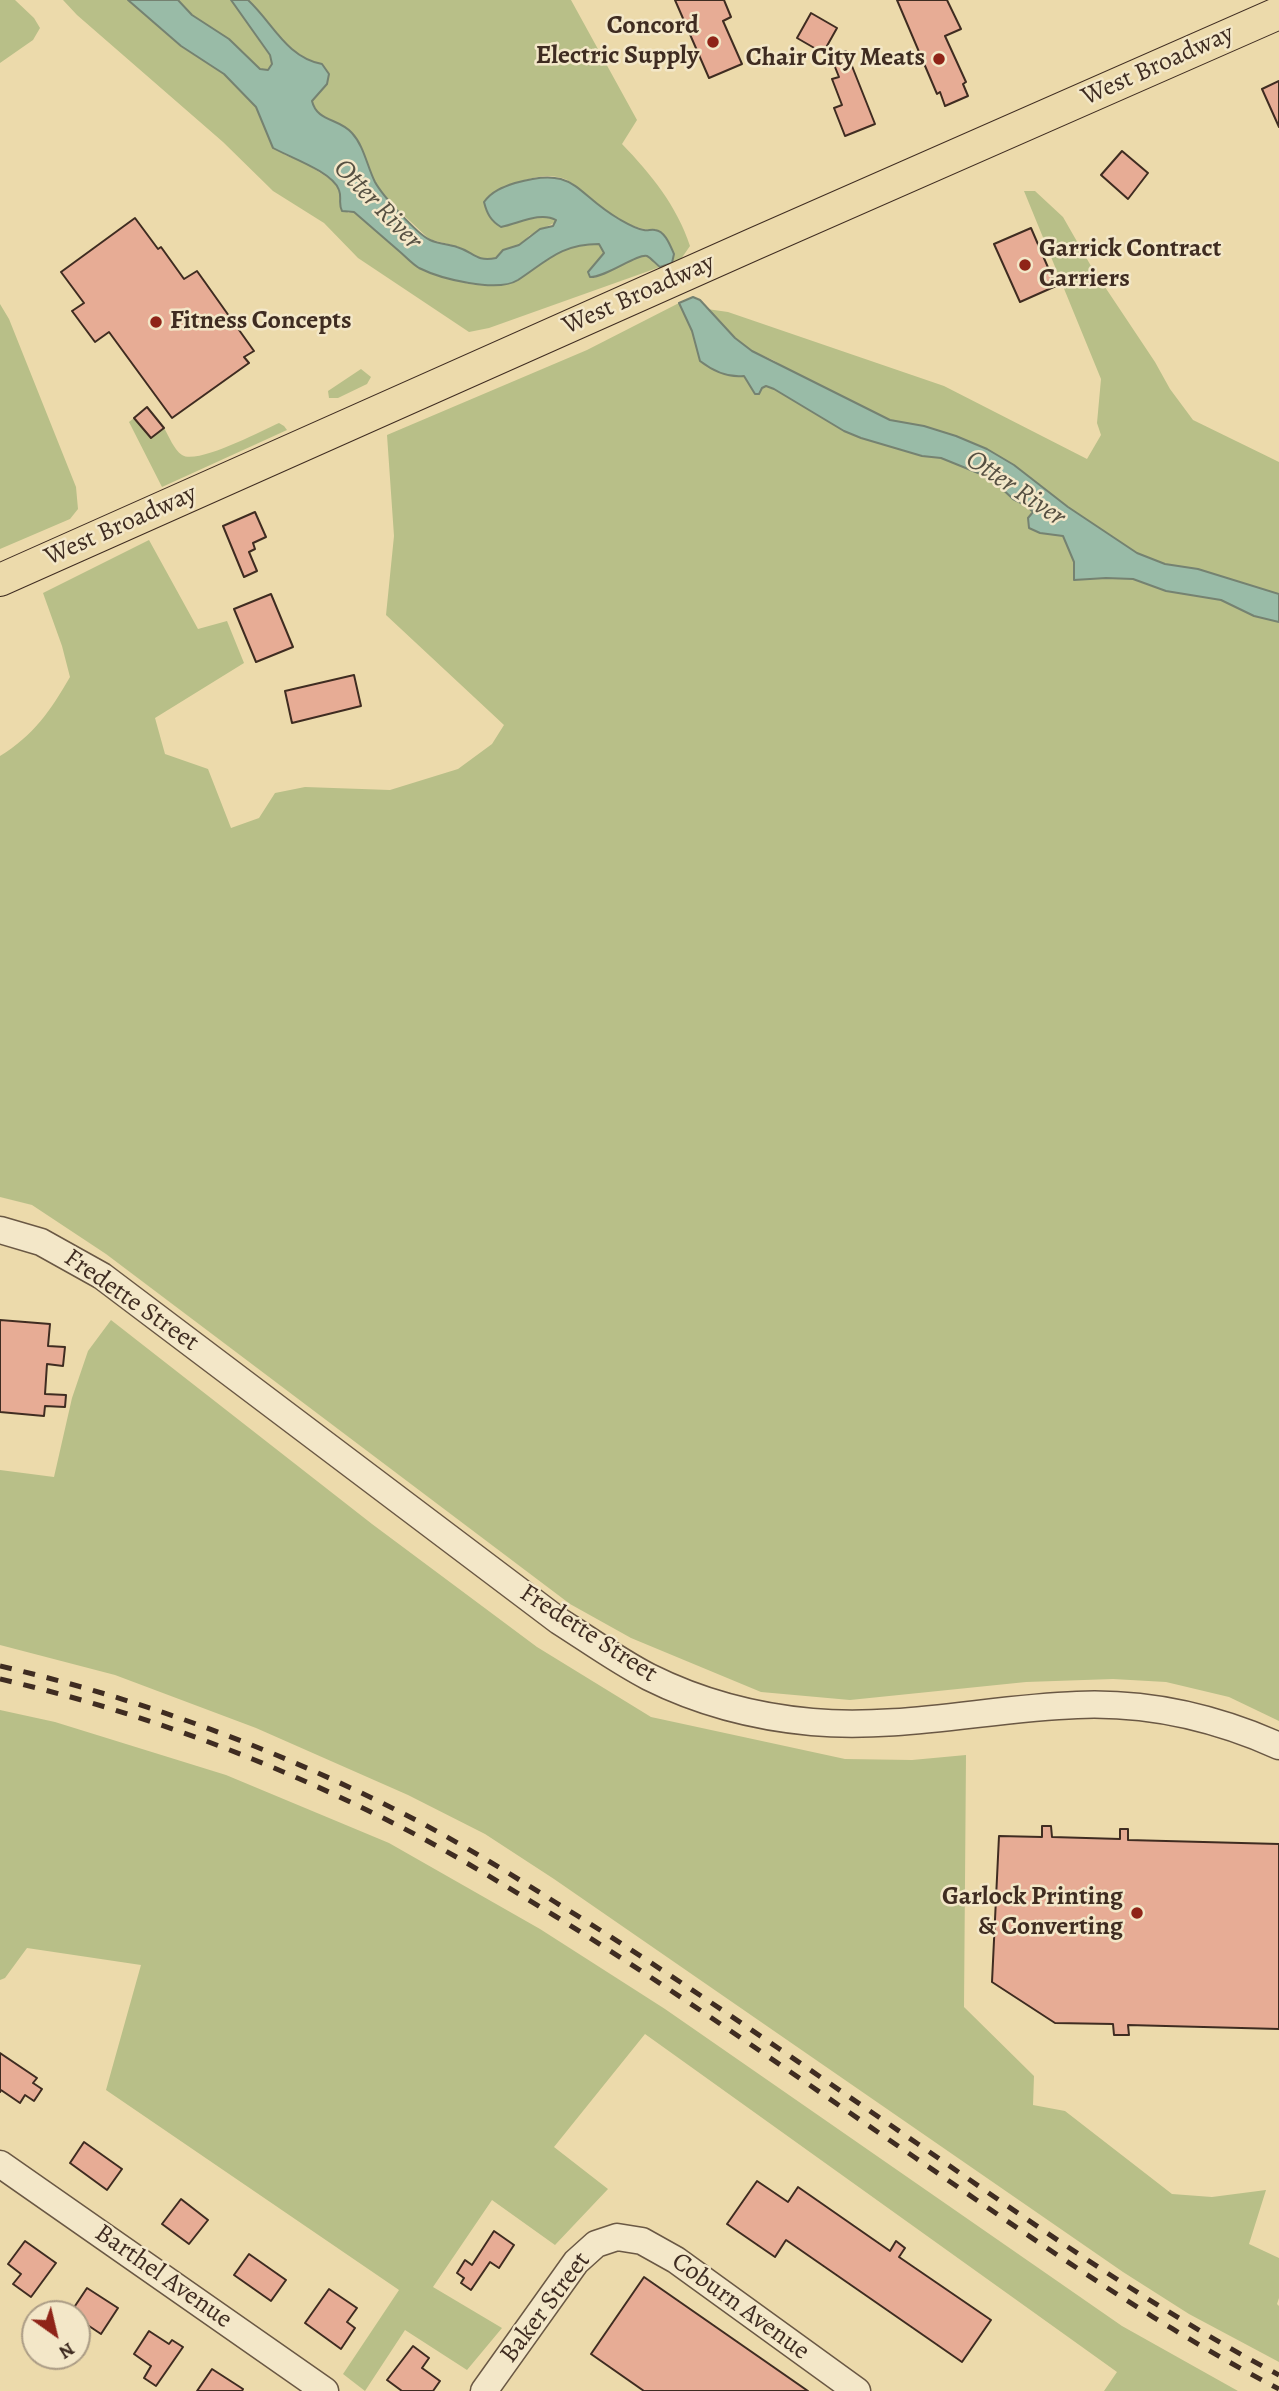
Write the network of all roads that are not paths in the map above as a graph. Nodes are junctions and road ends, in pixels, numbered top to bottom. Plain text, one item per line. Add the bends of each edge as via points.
1 (1279, 13) edge
2 (0, 580) edge
3 (0, 1230) edge
4 (1279, 1746) edge
5 (0, 2164) edge
6 (617, 2237) joint
7 (325, 2391) edge
8 (484, 2391) edge
9 (857, 2391) edge

1 - 2 main road, West Broadway
3 - 4 street, Fredette Street via 55,1248 102,1276 559,1621 619,1660 677,1689 750,1712 815,1723 906,1720 1079,1704 1137,1707 1202,1719
5 - 7 street, Barthel Avenue
6 - 8 street, Baker Street via 596,2244 576,2262
6 - 9 street, Coburn Avenue via 642,2241 676,2260

